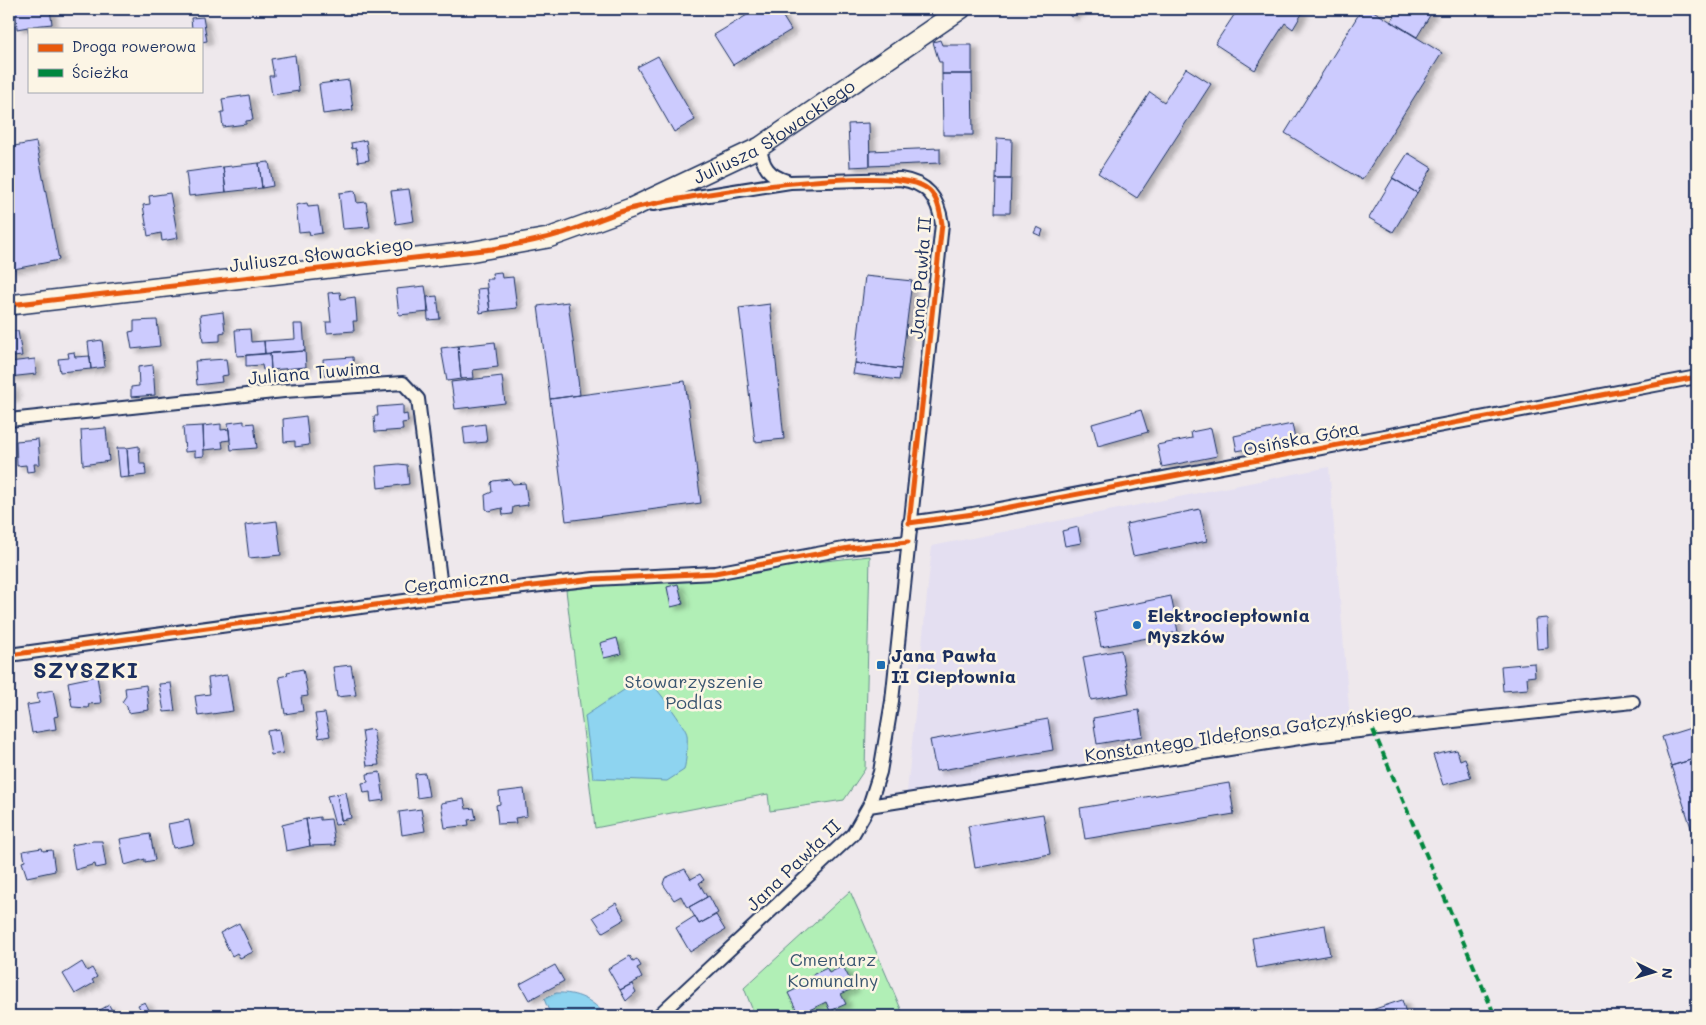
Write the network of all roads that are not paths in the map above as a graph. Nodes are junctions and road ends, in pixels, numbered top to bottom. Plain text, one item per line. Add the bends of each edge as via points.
1 (961, 9) edge
2 (760, 148) junction
3 (790, 182) junction
4 (632, 208) junction
5 (9, 305) edge
6 (1697, 377) edge
7 (9, 420) edge
8 (909, 523) junction
9 (908, 542) junction
10 (442, 596) junction
11 (9, 655) edge
12 (1633, 702) dead end
13 (869, 806) junction
14 (658, 1016) edge

1 - 2 street, Juliusza Słowackiego
2 - 3 street, Jana Pawła II via 767,170
2 - 4 street, Juliusza Słowackiego
3 - 4 street, Jana Pawła II
3 - 8 street, Jana Pawła II via 913,181 929,189 940,211 941,241
4 - 5 street, Juliusza Słowackiego via 548,238 492,249
6 - 8 street, Osińska Góra via 973,514
7 - 10 street, Juliana Tuwima via 284,391 403,383 418,399
8 - 9 street, Jana Pawła II
9 - 10 street, Ceramiczna via 849,548 715,573 594,579
9 - 13 street, Jana Pawła II via 887,742
10 - 11 street, Ceramiczna
12 - 13 street, Konstantego Ildefonsa Gałczyńskiego via 1312,736
13 - 14 street, Jana Pawła II via 844,844

